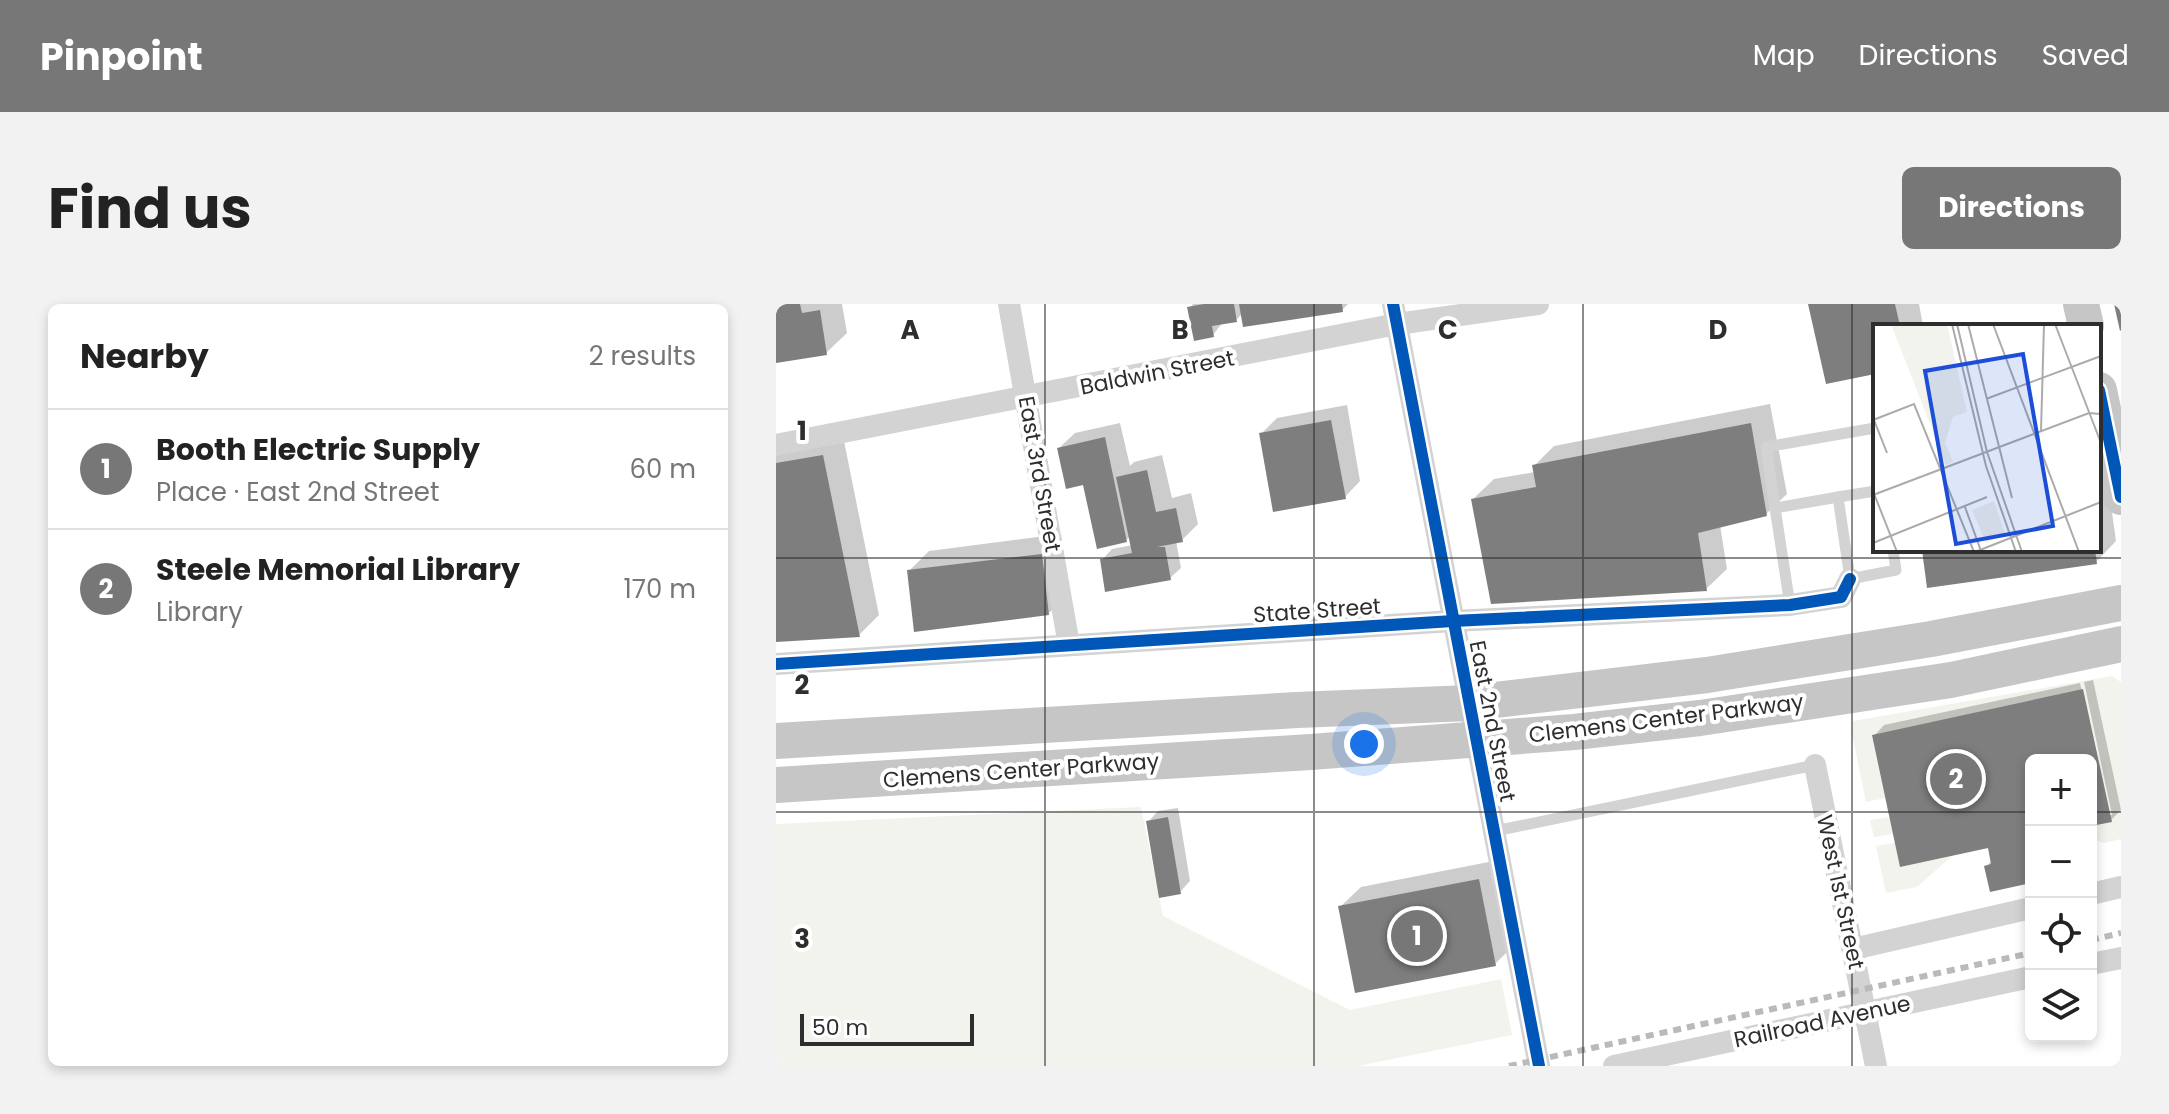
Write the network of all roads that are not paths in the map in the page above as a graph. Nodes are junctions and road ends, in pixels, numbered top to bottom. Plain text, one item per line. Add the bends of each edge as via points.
1 (1009, 304) edge
2 (1538, 304) edge
3 (2081, 304) edge
4 (1395, 314) edge
5 (2086, 324) edge
6 (1027, 398) junction
7 (2101, 410) edge
8 (1873, 428) edge
9 (776, 445) edge
10 (2105, 450) edge
11 (1873, 491) edge
12 (1838, 497) junction
13 (2121, 497) edge
14 (1775, 508) junction
15 (1893, 552) edge
16 (1850, 579) junction
17 (2121, 603) edge
18 (1790, 605) junction
19 (1453, 621) junction
20 (2121, 644) edge
21 (1069, 645) junction
22 (776, 664) edge
23 (1470, 703) junction
24 (1478, 740) junction
25 (776, 741) edge
26 (1815, 765) joint
27 (776, 785) edge
28 (1495, 831) junction
29 (2121, 887) edge
30 (2097, 893) edge
31 (2025, 909) edge
32 (1853, 949) junction
33 (2121, 958) edge
34 (2097, 963) edge
35 (2025, 978) edge
36 (1865, 1012) junction
37 (1538, 1058) edge
38 (1614, 1066) edge
39 (1876, 1066) edge

1 - 6 street, East 3rd Street
2 - 4 street, Baldwin Street
3 - 5 main road
4 - 6 street, Baldwin Street
4 - 19 street, East 2nd Street
6 - 9 street, Baldwin Street
6 - 21 street, East 3rd Street
7 - 10 main road
8 - 14 lane via 1766,447
10 - 13 main road
11 - 12 lane
12 - 14 lane
12 - 16 lane
14 - 18 lane
15 - 16 lane via 1896,570
16 - 18 street, State Street via 1841,597
17 - 23 main road, Clemens Center Parkway via 1707,675
18 - 19 street, State Street
19 - 21 street, State Street
19 - 23 street, East 2nd Street
20 - 24 main road, Clemens Center Parkway via 1951,680 1700,718
21 - 22 street, State Street
23 - 24 street, East 2nd Street
23 - 25 main road, Clemens Center Parkway
24 - 27 main road, Clemens Center Parkway
24 - 28 street, East 2nd Street
26 - 28 lane
26 - 32 street, West 1st Street
28 - 37 street, East 2nd Street
29 - 30 street
31 - 32 street
32 - 36 street, West 1st Street
33 - 34 street
35 - 36 street, Railroad Avenue
36 - 38 street, Railroad Avenue
36 - 39 street, West 1st Street

